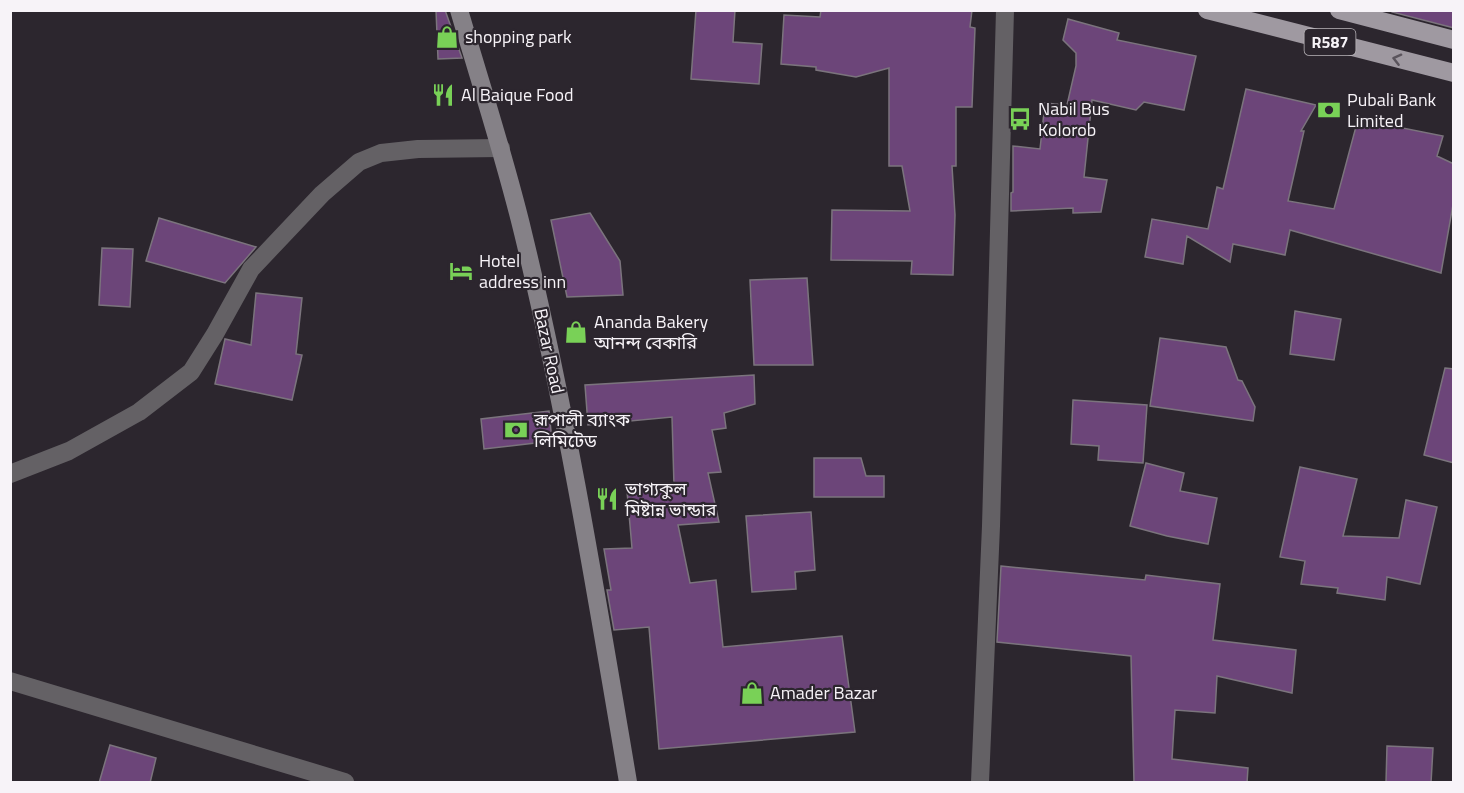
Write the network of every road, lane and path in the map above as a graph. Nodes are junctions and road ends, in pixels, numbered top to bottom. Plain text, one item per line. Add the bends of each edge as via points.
1 (459, 10) edge
2 (1005, 10) edge
3 (1207, 10) edge
4 (1339, 10) edge
5 (1454, 40) edge
6 (1454, 73) edge
7 (501, 148) junction
8 (10, 474) edge
9 (10, 681) edge
10 (345, 783) edge
11 (628, 783) edge
12 (980, 783) edge

1 - 7 street, Bazar Road
2 - 12 street
6 -> 3 main road, R587
4 - 5 main road, R587
7 - 8 street via 418,149 381,153 359,162 322,194 251,269 191,372 139,412 69,451
7 - 11 street, Bazar Road via 553,365
9 - 10 street

